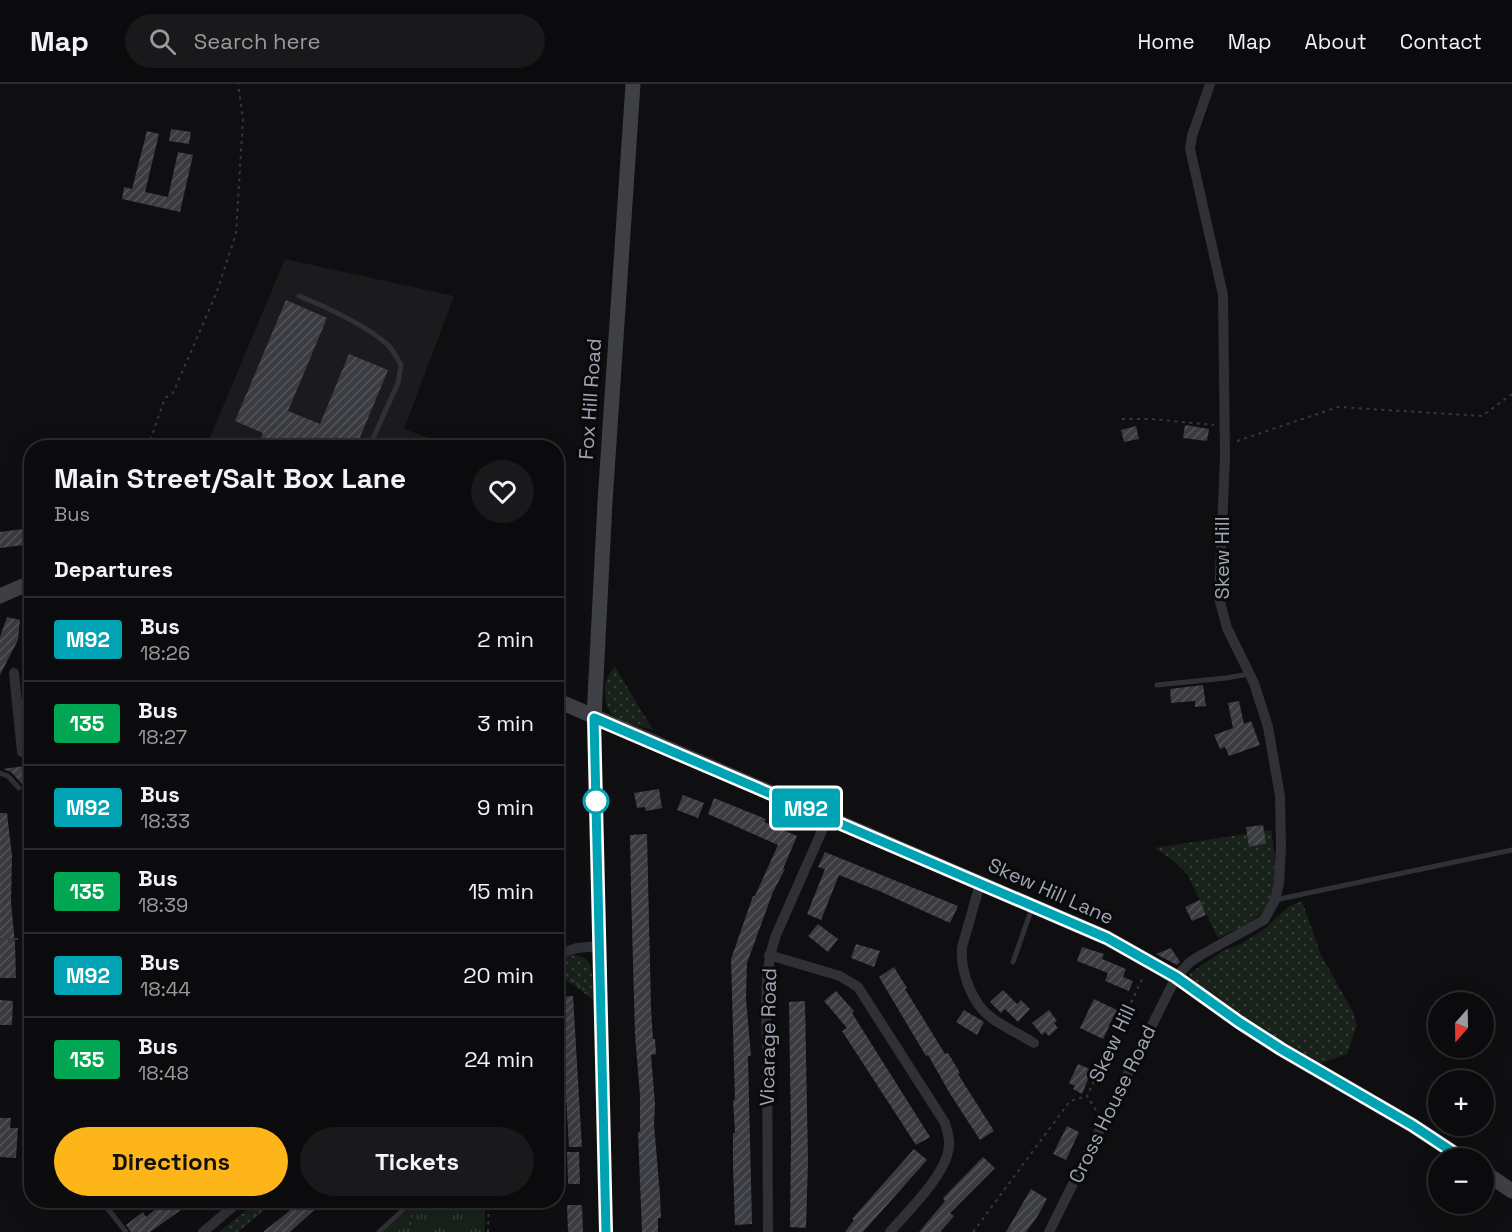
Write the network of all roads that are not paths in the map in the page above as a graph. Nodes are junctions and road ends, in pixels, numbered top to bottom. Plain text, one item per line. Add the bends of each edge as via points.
1 (633, 84) edge
2 (1210, 84) edge
3 (299, 296) dead end
4 (372, 440) edge
5 (24, 586) edge
6 (0, 596) edge
7 (14, 673) dead end
8 (1250, 674) junction
9 (1157, 685) dead end
10 (564, 704) edge
11 (18, 706) junction
12 (24, 706) edge
13 (594, 718) junction
14 (22, 752) dead end
15 (0, 773) edge
16 (19, 788) dead end
17 (828, 817) junction
18 (1512, 850) edge
19 (980, 884) junction
20 (1275, 900) junction
21 (1033, 906) junction
22 (599, 946) junction
23 (564, 952) edge
24 (769, 956) junction
25 (1013, 962) dead end
26 (1176, 977) junction
27 (1034, 1043) dead end
28 (1447, 1148) edge
29 (1494, 1179) edge
30 (1512, 1191) edge
31 (107, 1208) edge
32 (232, 1208) edge
33 (405, 1208) edge
34 (126, 1232) edge
35 (203, 1232) edge
36 (379, 1232) edge
37 (606, 1232) edge
38 (768, 1232) edge
39 (890, 1232) edge
40 (1049, 1232) edge

1 - 13 street, Fox Hill Road
2 - 8 street, Skew Hill via 1190,149 1223,295 1225,443 1219,598 1227,628
3 - 4 lane via 326,306 375,336 388,345 401,365 398,383
5 - 6 street
7 - 11 street
8 - 9 lane
8 - 20 street, Skew Hill via 1268,727 1280,796 1281,847
10 - 13 street, Skew Hill Lane
11 - 12 street
11 - 14 street
13 - 17 street, Skew Hill Lane
13 - 22 street
15 - 16 lane
17 - 19 street, Skew Hill Lane
17 - 24 street, Vicarage Road
18 - 20 lane
19 - 21 street, Skew Hill Lane
19 - 27 street via 962,947 965,974 986,1014
20 - 26 street, Skew Hill via 1264,920 1201,954
21 - 25 lane
21 - 26 street, Skew Hill Lane via 1107,938
22 - 23 street
22 - 37 street
24 - 38 street, Vicarage Road
24 - 39 street via 840,976 858,987 945,1123 949,1136 946,1159
26 - 28 street, Skew Hill Lane via 1273,1043
26 - 40 street, Cross House Road
29 - 30 street
31 - 34 lane
32 - 35 street
33 - 36 lane

